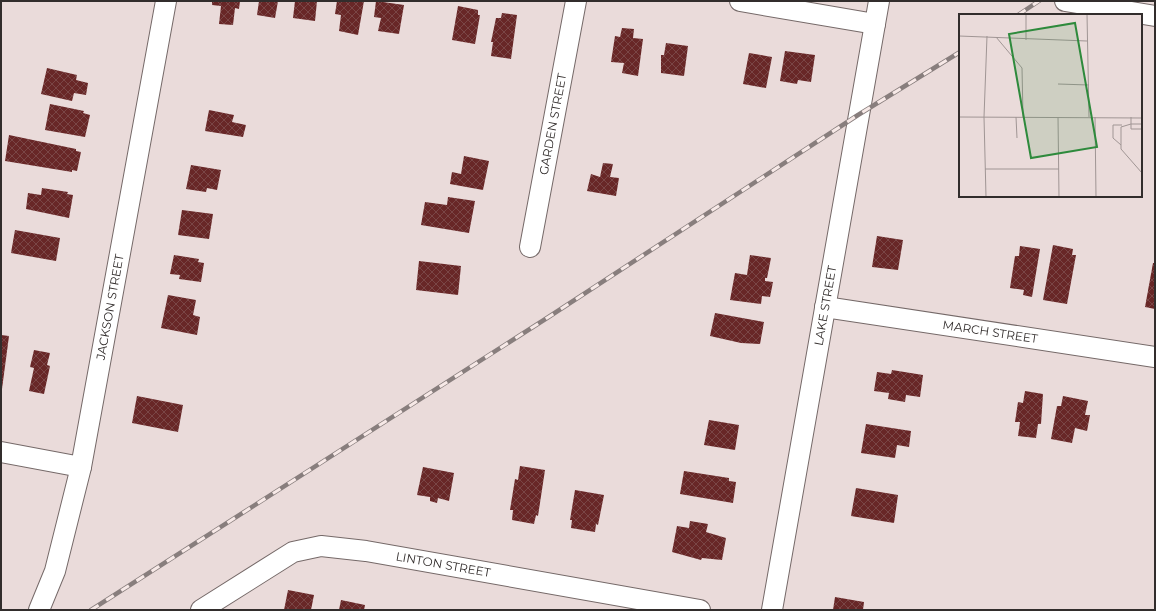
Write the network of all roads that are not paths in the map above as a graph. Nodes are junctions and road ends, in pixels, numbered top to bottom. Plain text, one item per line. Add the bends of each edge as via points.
1 (166, 1) edge
2 (576, 1) edge
3 (740, 1) edge
4 (879, 1) edge
5 (1065, 1) edge
6 (1155, 16) edge
7 (875, 24) junction
8 (530, 247) dead end
9 (825, 307) junction
10 (1155, 357) edge
11 (1, 452) edge
12 (81, 467) junction
13 (39, 610) edge
14 (201, 610) edge
15 (700, 610) edge
16 (772, 610) edge

1 - 12 street, JACKSON STREET
2 - 8 street, GARDEN STREET
3 - 7 street
4 - 7 street, LAKE STREET
5 - 6 street
7 - 9 street, LAKE STREET
9 - 10 street, MARCH STREET
9 - 16 street, LAKE STREET
11 - 12 street
12 - 13 street, JACKSON STREET via 55,570
14 - 15 street, LINTON STREET via 294,552 321,546 373,552

